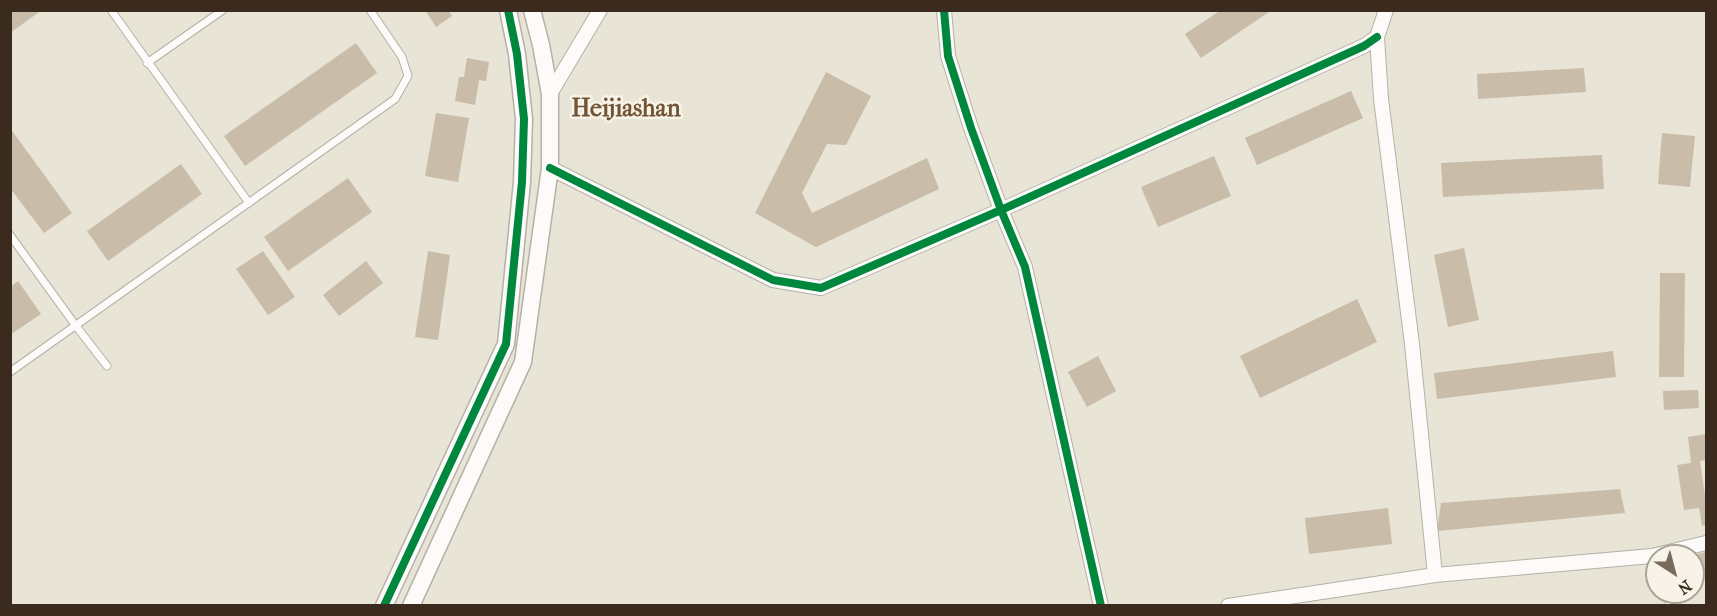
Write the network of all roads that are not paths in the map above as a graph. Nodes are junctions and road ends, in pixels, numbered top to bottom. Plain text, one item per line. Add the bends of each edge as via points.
1 (111, 10) edge
2 (223, 10) edge
3 (370, 10) edge
4 (508, 10) edge
5 (532, 10) edge
6 (600, 10) edge
7 (944, 10) edge
8 (1386, 10) edge
9 (1377, 37) junction
10 (147, 63) junction
11 (550, 94) junction
12 (550, 168) junction
13 (249, 203) junction
14 (1002, 210) junction
15 (10, 234) edge
16 (76, 326) junction
17 (107, 366) dead end
18 (10, 372) edge
19 (1645, 557) edge
20 (1435, 575) junction
21 (384, 606) edge
22 (411, 606) edge
23 (1101, 606) edge
24 (1228, 606) edge

1 - 10 lane
2 - 10 lane
3 - 13 lane via 402,57 408,76 395,99
4 - 21 street via 524,119 522,182 506,344
5 - 11 street
6 - 11 street
7 - 14 street via 948,56
8 - 9 street
9 - 14 street
9 - 20 street
10 - 13 lane
11 - 12 street
12 - 14 street via 773,280 821,288
12 - 22 street via 523,362
13 - 16 lane
14 - 23 street via 1024,267
15 - 16 lane
16 - 17 lane
16 - 18 lane
19 - 20 street
20 - 24 street

